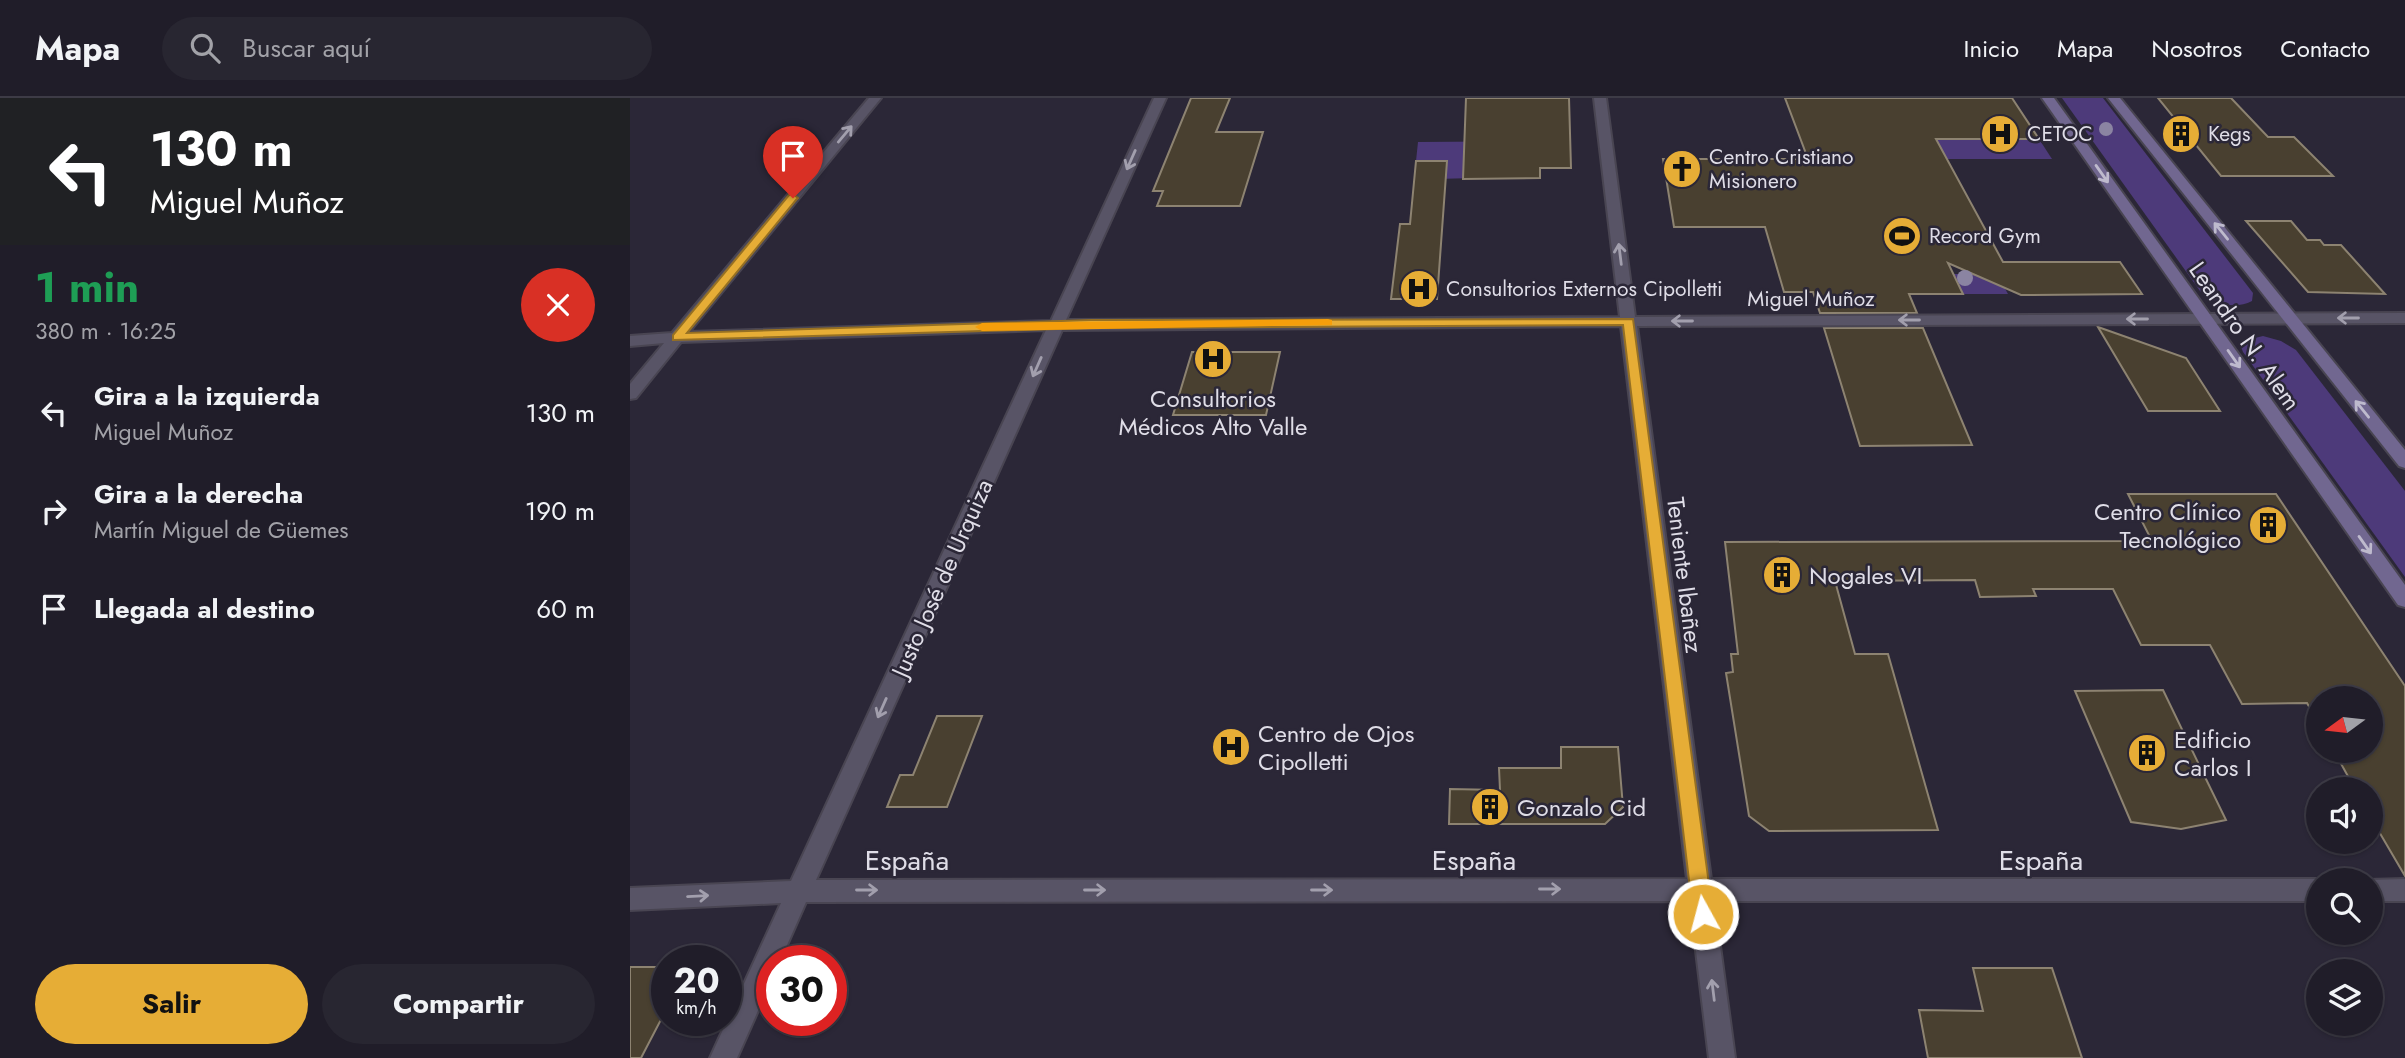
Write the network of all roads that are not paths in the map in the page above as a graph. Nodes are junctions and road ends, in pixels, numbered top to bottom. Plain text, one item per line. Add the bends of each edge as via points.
1 (875, 98) edge
2 (1160, 98) edge
3 (1600, 98) edge
4 (2048, 98) edge
5 (2115, 98) edge
6 (2205, 318) junction
7 (2290, 318) junction
8 (2405, 318) edge
9 (1629, 321) junction
10 (1057, 325) junction
11 (677, 337) junction
12 (630, 341) edge
13 (630, 394) edge
14 (2405, 462) edge
15 (2405, 600) edge
16 (1700, 889) junction
17 (2306, 890) edge
18 (2383, 890) edge
19 (2405, 890) edge
20 (799, 891) junction
21 (630, 900) edge
22 (723, 1058) edge
23 (1721, 1058) edge

11 -> 1 street
2 -> 10 street, Justo José de Urquiza
9 -> 3 street, Teniente Ibañez
4 -> 6 main road, Leandro N. Alem
7 -> 5 main road, Leandro N. Alem
6 - 7 street, Miguel Muñoz
6 -> 9 street, Miguel Muñoz
6 -> 15 main road, Leandro N. Alem
8 -> 7 street, Miguel Muñoz
14 -> 7 main road, Leandro N. Alem
9 - 10 street, Miguel Muñoz
9 - 16 street, Teniente Ibañez
10 - 11 street, Miguel Muñoz
10 -> 20 street, Justo José de Urquiza
11 - 12 street, Miguel Muñoz
11 - 13 street
16 - 17 street, España
20 -> 16 street, España
23 -> 16 street, Teniente Ibañez
18 - 19 street
21 -> 20 street, España
20 - 22 street, Justo José de Urquiza

